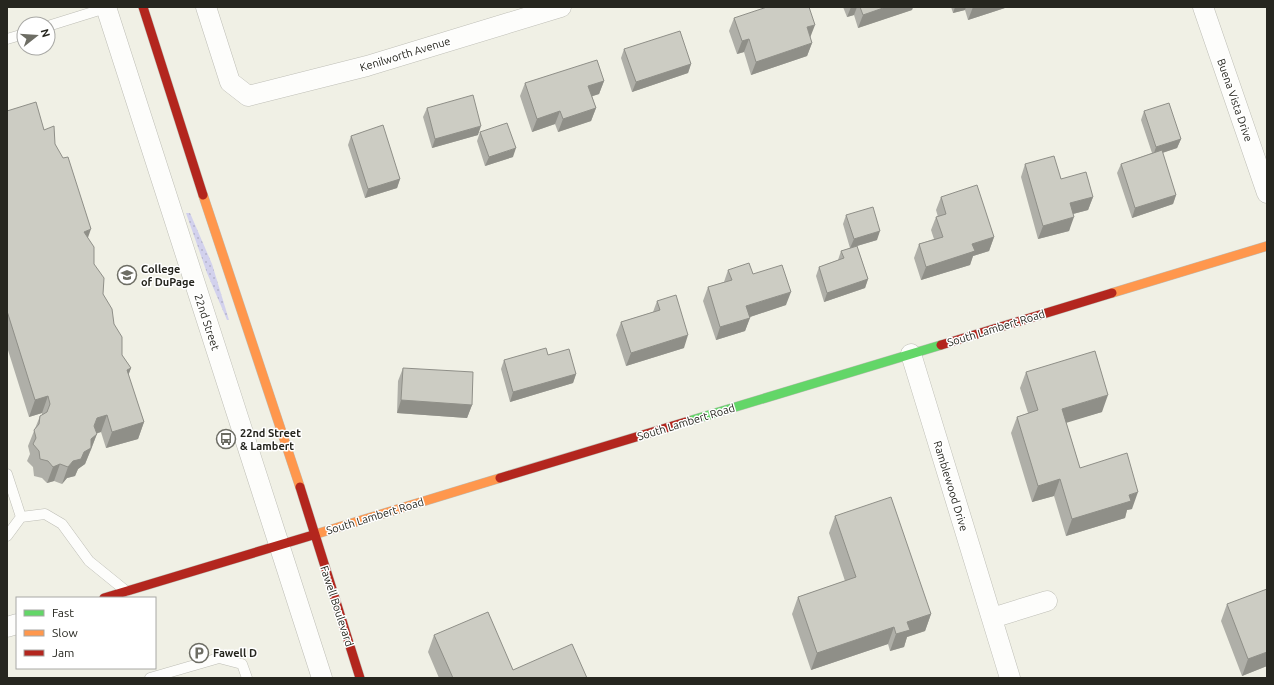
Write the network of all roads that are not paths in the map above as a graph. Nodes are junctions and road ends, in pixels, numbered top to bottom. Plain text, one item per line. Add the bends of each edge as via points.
1 (107, 7) edge
2 (143, 7) edge
3 (206, 7) edge
4 (561, 7) edge
5 (1203, 7) edge
6 (56, 23) edge
7 (1267, 193) edge
8 (1267, 246) edge
9 (911, 354) junction
10 (7, 474) edge
11 (21, 517) junction
12 (315, 534) junction
13 (7, 536) edge
14 (279, 545) junction
15 (126, 591) junction
16 (107, 597) edge
17 (1047, 601) dead end
18 (992, 618) junction
19 (150, 678) edge
20 (247, 678) edge
21 (322, 678) edge
22 (360, 678) edge
23 (1010, 678) edge

1 - 6 lane
1 - 14 street, 22nd Street
2 - 12 street
3 - 4 street, Kenilworth Avenue via 230,82 248,96 367,66
5 - 7 street, Buena Vista Drive
8 - 9 street, South Lambert Road
9 - 12 street, South Lambert Road
9 - 18 street, Ramblewood Drive
10 - 11 lane
11 - 13 lane
11 - 15 lane via 45,514 62,524 89,561
12 - 14 street, South Lambert Road
12 - 22 street, Fawell Boulevard
14 - 15 street, South Lambert Road
14 - 21 street
15 - 16 street, South Lambert Road
17 - 18 street
18 - 23 street, Ramblewood Drive
19 - 20 lane via 219,658 242,664

